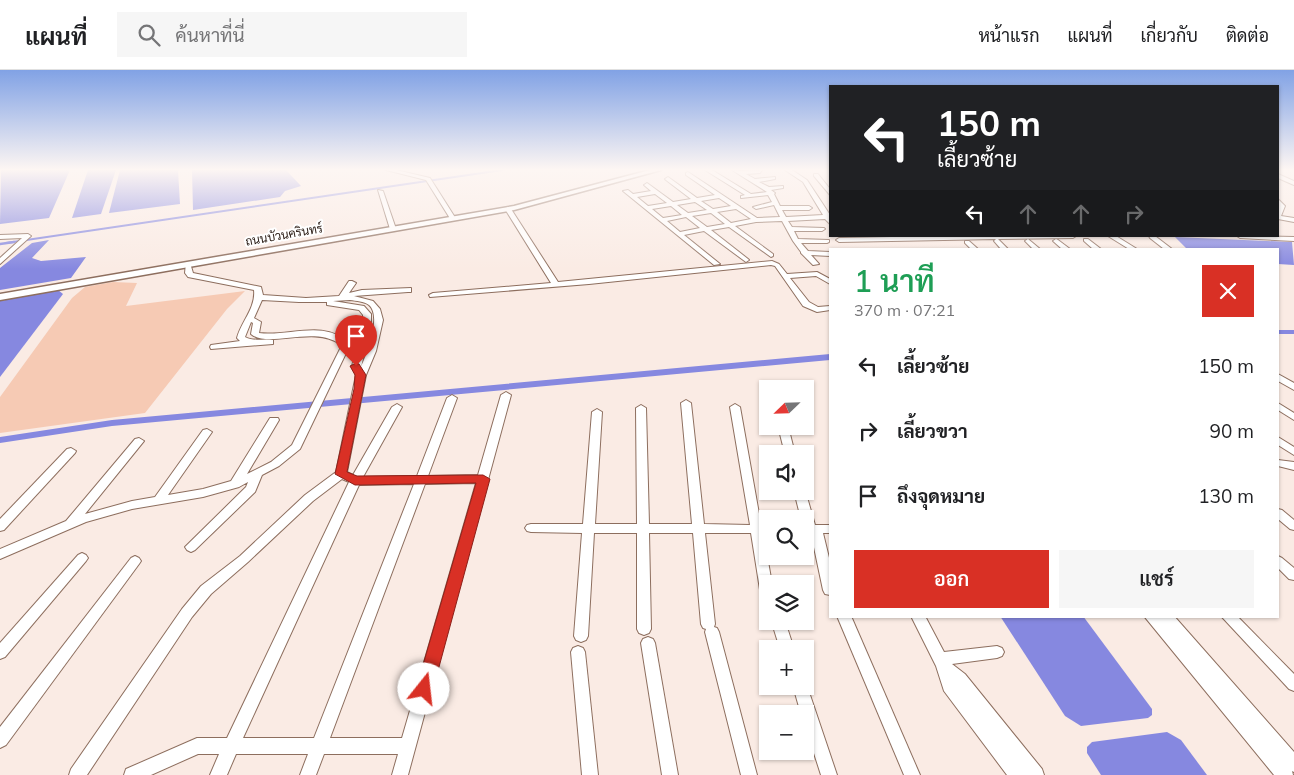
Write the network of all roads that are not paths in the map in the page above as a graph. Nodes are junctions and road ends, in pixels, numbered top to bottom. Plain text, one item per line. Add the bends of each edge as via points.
1 (384, 203) edge
2 (443, 203) edge
3 (531, 203) edge
4 (640, 203) edge
5 (671, 203) joint
6 (700, 203) edge
7 (730, 203) edge
8 (776, 203) edge
9 (819, 203) edge
10 (777, 206) junction
11 (736, 207) junction
12 (756, 207) dead end
13 (646, 208) junction
14 (809, 208) dead end
15 (508, 209) junction
16 (711, 211) junction
17 (687, 215) junction
18 (1279, 216) edge
19 (783, 218) junction
20 (453, 219) junction
21 (829, 219) edge
22 (661, 220) junction
23 (756, 220) junction
24 (1294, 220) edge
25 (731, 225) junction
26 (393, 229) junction
27 (705, 229) junction
28 (790, 229) junction
29 (822, 229) dead end
30 (679, 234) junction
31 (1279, 236) edge
32 (0, 237) edge
33 (950, 237) edge
34 (1113, 237) edge
35 (1123, 237) edge
36 (1152, 237) edge
37 (1279, 237) edge
38 (1294, 237) edge
39 (848, 238) edge
40 (1059, 238) edge
41 (838, 239) edge
42 (968, 239) edge
43 (1086, 240) dead end
44 (796, 241) junction
45 (827, 241) dead end
46 (1028, 241) dead end
47 (905, 242) dead end
48 (997, 242) dead end
49 (1131, 247) edge
50 (909, 248) edge
51 (1004, 248) edge
52 (1036, 248) edge
53 (1097, 248) edge
54 (1167, 248) edge
55 (804, 254) junction
56 (829, 254) edge
57 (771, 255) dead end
58 (746, 260) dead end
59 (0, 262) edge
60 (188, 264) junction
61 (716, 264) dead end
62 (815, 264) dead end
63 (785, 276) junction
64 (829, 281) edge
65 (352, 283) dead end
66 (556, 285) junction
67 (408, 290) dead end
68 (433, 295) dead end
69 (0, 297) edge
70 (258, 297) junction
71 (341, 300) junction
72 (829, 308) edge
73 (250, 319) junction
74 (380, 322) junction
75 (367, 324) junction
76 (256, 330) junction
77 (242, 332) junction
78 (326, 336) junction
79 (248, 342) junction
80 (214, 347) dead end
81 (360, 375) junction
82 (1279, 378) edge
83 (1294, 387) edge
84 (506, 395) dead end
85 (452, 398) dead end
86 (686, 403) dead end
87 (397, 407) dead end
88 (735, 407) dead end
89 (1279, 407) edge
90 (642, 408) dead end
91 (597, 412) dead end
92 (1294, 417) edge
93 (274, 420) dead end
94 (207, 432) dead end
95 (139, 441) dead end
96 (1279, 441) edge
97 (71, 451) dead end
98 (1294, 452) edge
99 (1279, 463) edge
100 (1294, 466) edge
101 (257, 474) junction
102 (341, 474) junction
103 (423, 479) junction
104 (483, 479) junction
105 (355, 480) junction
106 (235, 484) junction
107 (158, 501) junction
108 (1279, 514) edge
109 (759, 515) edge
110 (71, 524) junction
111 (1294, 526) edge
112 (0, 527) edge
113 (530, 528) dead end
114 (588, 528) junction
115 (642, 529) junction
116 (699, 529) junction
117 (759, 529) edge
118 (814, 529) edge
119 (829, 529) edge
120 (814, 541) edge
121 (191, 547) dead end
122 (0, 554) edge
123 (82, 558) dead end
124 (135, 562) dead end
125 (1279, 562) edge
126 (1294, 575) edge
127 (829, 587) edge
128 (845, 618) edge
129 (919, 618) edge
130 (1153, 618) edge
131 (1168, 618) edge
132 (1230, 618) edge
133 (581, 636) dead end
134 (578, 652) dead end
135 (997, 652) dead end
136 (0, 653) edge
137 (941, 662) junction
138 (1294, 684) edge
139 (803, 695) edge
140 (1248, 711) junction
141 (1231, 712) junction
142 (0, 740) edge
143 (233, 746) junction
144 (319, 746) junction
145 (408, 746) junction
146 (1010, 754) junction
147 (1294, 764) edge
148 (77, 775) edge
149 (132, 775) edge
150 (218, 775) edge
151 (308, 775) edge
152 (400, 775) edge
153 (590, 775) edge
154 (670, 775) edge
155 (749, 775) edge
156 (829, 775) edge
157 (912, 775) edge
158 (1017, 775) edge
159 (1036, 775) edge
160 (1285, 775) edge

1 - 26 street
2 - 20 street
3 - 15 street, ถนนบัวนครินทร์
4 - 13 street
5 - 13 street
5 - 17 street
6 - 16 street
7 - 11 street
8 - 10 street
9 - 21 street
10 - 12 street
10 - 14 street
10 - 19 street
11 - 16 street
11 - 23 street
13 - 22 street
15 - 20 street, ถนนบัวนครินทร์
15 - 66 street
16 - 17 street
16 - 25 street
17 - 22 street
17 - 27 street
18 - 24 street
19 - 21 street
19 - 23 street
19 - 28 street
20 - 26 street, ถนนบัวนครินทร์
22 - 30 street
23 - 25 street
25 - 27 street
25 - 57 street
26 - 60 street, ถนนบัวนครินทร์
27 - 30 street
27 - 58 street
28 - 29 street
28 - 44 street
30 - 61 street
31 - 38 street
32 - 59 street via 26,235 24,242
33 - 39 street
33 - 40 street
33 - 42 street
34 - 49 street
35 - 49 street
36 - 54 street
37 - 38 street
39 - 41 street
43 - 53 street
44 - 45 street
44 - 55 street
46 - 52 street
47 - 50 street
48 - 51 street
55 - 56 street
55 - 62 street
60 - 69 street, ถนนบัวนครินทร์
60 - 70 street via 191,275 254,287 258,289
63 - 64 street via 817,274
63 - 66 street via 777,265 765,263
63 - 72 street via 812,309
65 - 71 street
66 - 68 street
67 - 71 street via 362,292
70 - 71 street
70 - 73 street
71 - 74 street via 360,298 371,303 379,311
71 - 75 street via 361,308 367,314
73 - 76 street via 257,322
73 - 77 street
74 - 75 street
74 - 81 street via 368,365
75 - 81 street via 356,366
76 - 77 street
76 - 78 street via 260,336 320,332
77 - 79 street via 240,338
78 - 79 street
78 - 101 street via 340,339 344,348 312,416 296,447
79 - 80 street
81 - 102 street
82 - 83 street
84 - 104 street
85 - 103 street
86 - 116 street
87 - 105 street
88 - 109 street
89 - 92 street
90 - 115 street
91 - 114 street
93 - 106 street
94 - 107 street
95 - 110 street
96 - 98 street
97 - 112 street
99 - 100 street
101 - 106 street
101 - 121 street via 251,489
102 - 105 street
102 - 148 street via 309,498 206,590
103 - 104 street
103 - 105 street
103 - 144 street
104 - 145 street
105 - 143 street
106 - 107 street via 203,494
107 - 110 street via 132,505
108 - 111 street
110 - 122 street
113 - 114 street
114 - 115 street
114 - 133 street
115 - 116 street
115 - 154 street via 646,636
116 - 117 street
116 - 155 street via 710,628
118 - 119 street
120 - 127 street
123 - 136 street
124 - 142 street
125 - 126 street
128 - 157 street
129 - 137 street
130 - 141 street
131 - 140 street
132 - 138 street
134 - 153 street
135 - 137 street
137 - 146 street via 949,686
139 - 156 street
140 - 141 street
140 - 147 street
141 - 160 street
143 - 144 street
143 - 149 street via 197,746
143 - 150 street
144 - 145 street
144 - 151 street
145 - 152 street
146 - 158 street
146 - 159 street

